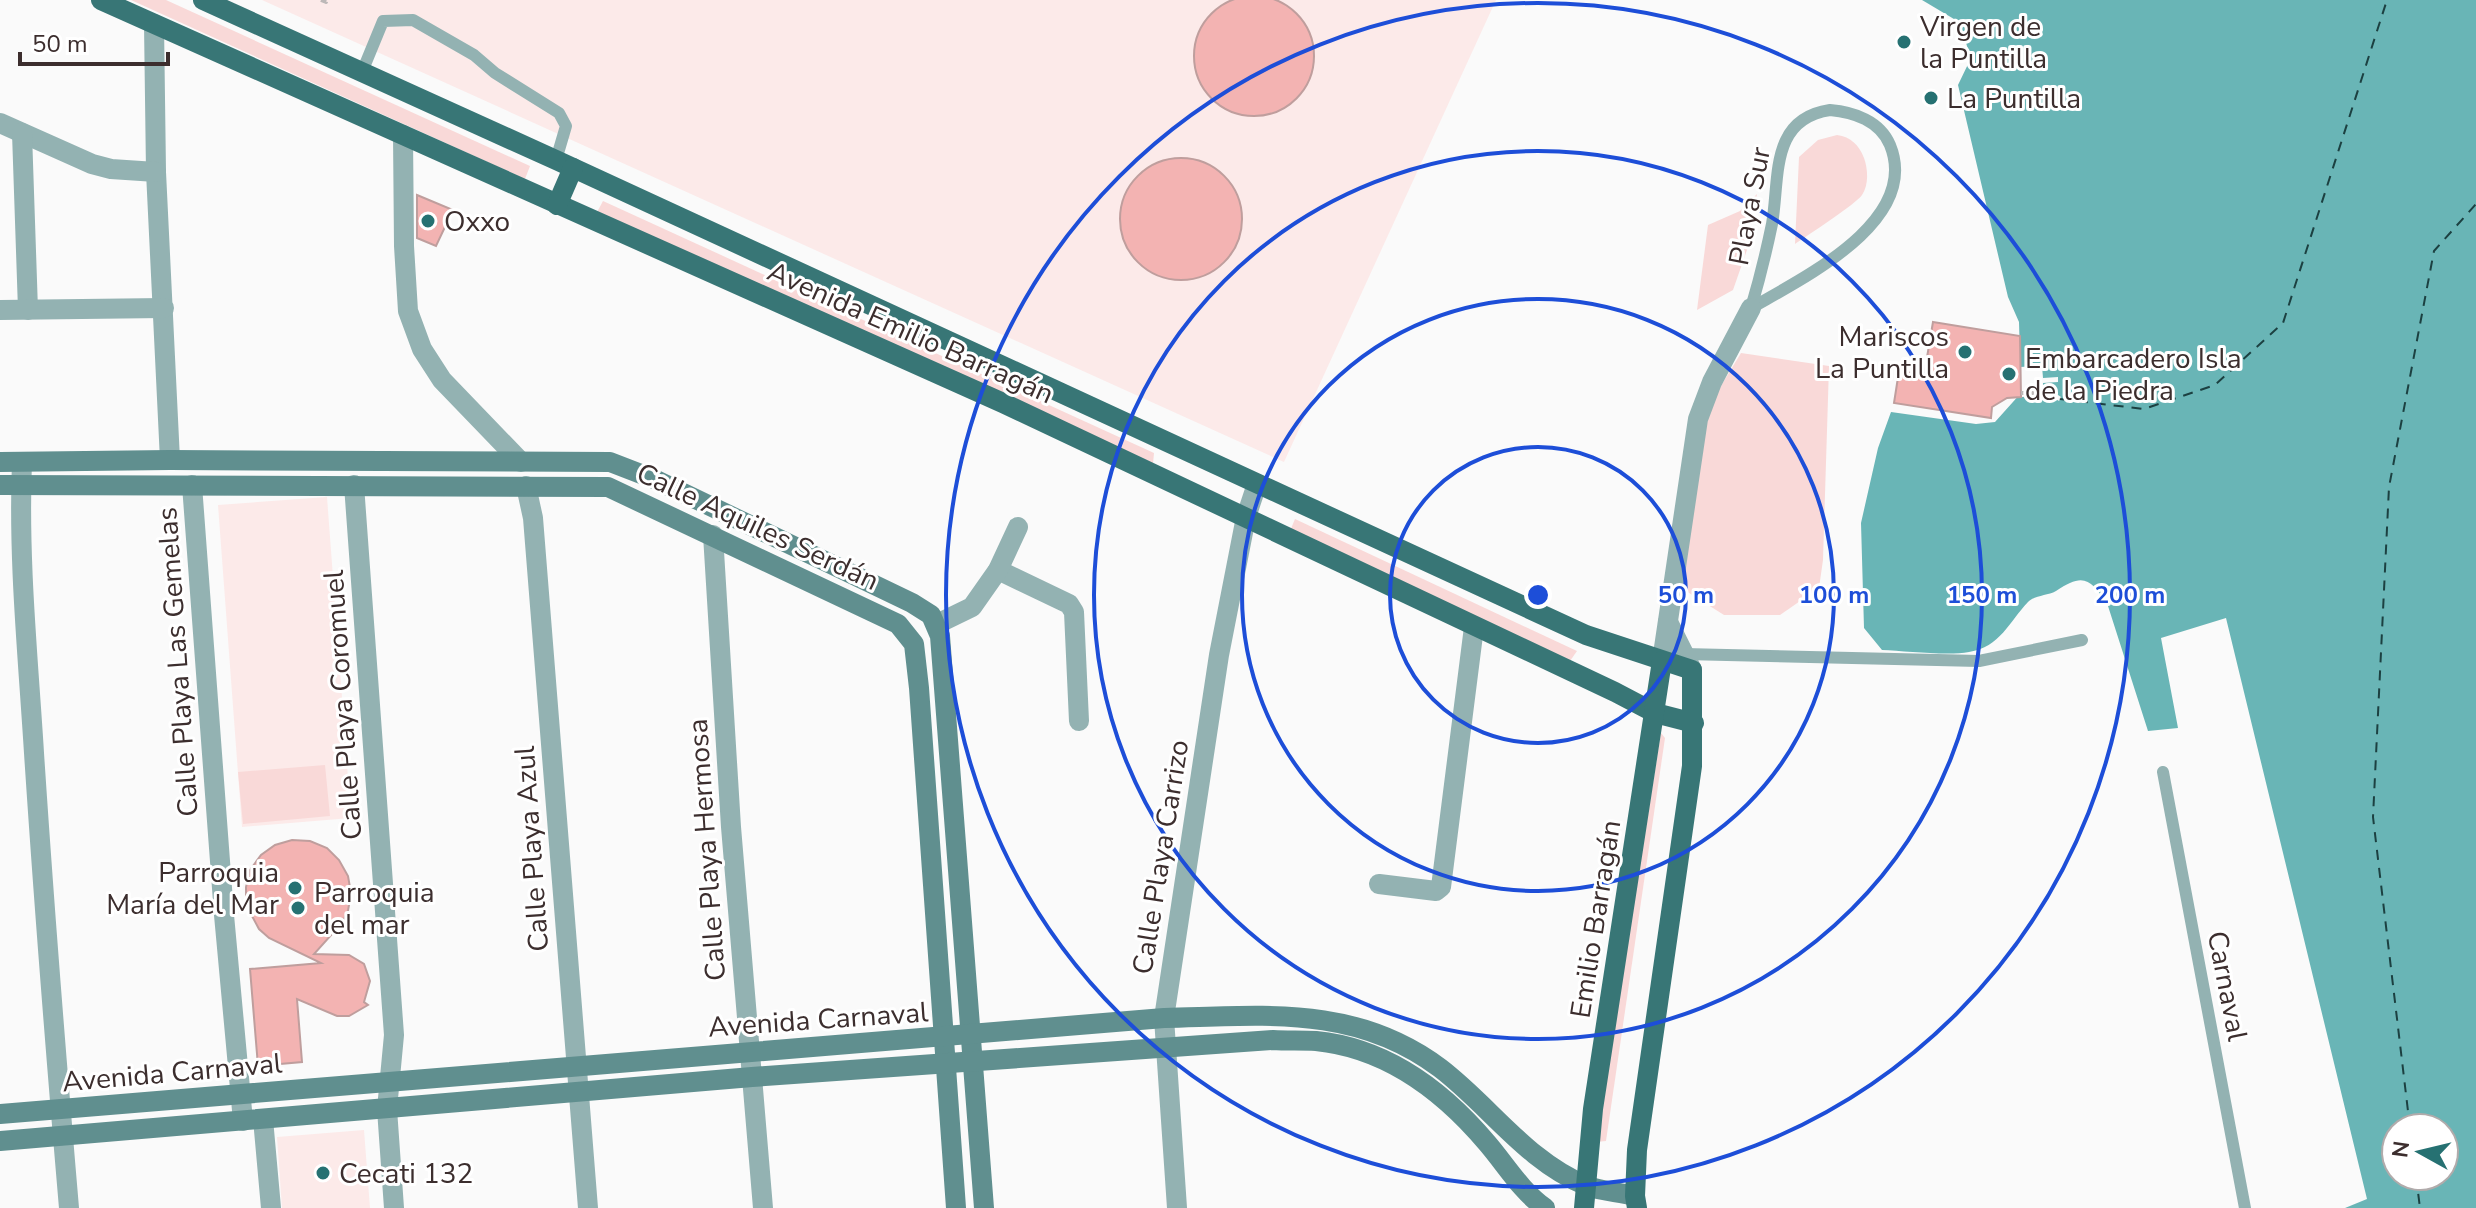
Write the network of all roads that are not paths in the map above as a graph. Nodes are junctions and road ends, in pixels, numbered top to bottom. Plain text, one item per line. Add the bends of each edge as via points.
1 (101, 0) edge
2 (203, 0) edge
3 (154, 24) junction
4 (362, 72) junction
5 (0, 123) edge
6 (22, 133) junction
7 (403, 135) junction
8 (564, 164) junction
9 (156, 172) junction
10 (557, 205) junction
11 (164, 308) junction
12 (1751, 308) junction
13 (0, 310) edge
14 (28, 310) junction
15 (170, 460) junction
16 (267, 461) junction
17 (0, 462) edge
18 (22, 462) junction
19 (521, 462) junction
20 (654, 479) junction
21 (1257, 484) junction
22 (0, 485) edge
23 (21, 485) junction
24 (192, 485) junction
25 (354, 485) junction
26 (267, 486) junction
27 (526, 486) junction
28 (644, 502) junction
29 (1246, 517) junction
30 (1018, 527) dead end
31 (713, 535) junction
32 (998, 570) junction
33 (1668, 622) junction
34 (937, 624) junction
35 (1474, 627) junction
36 (2082, 640) dead end
37 (1662, 661) junction
38 (1688, 662) junction
39 (1655, 713) junction
40 (1079, 721) dead end
41 (1694, 723) junction
42 (2163, 772) dead end
43 (1379, 884) dead end
44 (1164, 1018) junction
45 (970, 1035) junction
46 (944, 1038) junction
47 (1164, 1047) junction
48 (751, 1051) junction
49 (973, 1063) junction
50 (946, 1065) junction
51 (576, 1066) junction
52 (752, 1077) junction
53 (388, 1083) junction
54 (579, 1093) junction
55 (241, 1094) junction
56 (60, 1109) junction
57 (387, 1109) junction
58 (0, 1114) edge
59 (253, 1120) junction
60 (63, 1137) junction
61 (0, 1141) edge
62 (1587, 1186) junction
63 (1636, 1202) edge
64 (69, 1208) edge
65 (271, 1208) edge
66 (394, 1208) edge
67 (588, 1208) edge
68 (763, 1208) edge
69 (956, 1208) edge
70 (984, 1208) edge
71 (1177, 1208) edge
72 (1545, 1208) edge
73 (1584, 1208) edge
74 (2245, 1208) edge

1 - 3 main road, Avenida Emilio Barragán
2 - 4 main road, Avenida Emilio Barragán
3 - 7 main road, Avenida Emilio Barragán
3 - 9 street
4 - 8 main road, Avenida Emilio Barragán
4 - 8 lane via 383,21 413,20 559,113 566,126
5 - 6 street
6 - 9 street via 92,164
6 - 14 street
7 - 10 main road, Avenida Emilio Barragán
7 - 19 street via 408,311 422,349 442,380
8 - 10 main road
8 - 21 main road, Avenida Emilio Barragán
9 - 11 street
10 - 29 main road, Avenida Emilio Barragán
11 - 14 street
11 - 15 street
12 - 12 lane, Playa Sur via 1853,243 1883,213 1894,182 1894,156 1887,137 1870,122 1843,111 1817,112 1787,137
12 - 33 street via 1698,419
13 - 14 street
15 - 16 street, Calle Aquiles Serdán
15 - 18 street, Calle Aquiles Serdán
16 - 19 street, Calle Aquiles Serdán
16 - 26 street
17 - 18 street, Calle Aquiles Serdán
18 - 23 street
19 - 20 street, Calle Aquiles Serdán via 610,462
20 - 28 street
20 - 34 street, Calle Aquiles Serdán via 912,603
21 - 29 street, Calle Playa Carrizo
21 - 37 main road, Avenida Emilio Barragán via 1586,635
22 - 23 street, Calle Aquiles Serdán
23 - 24 street, Calle Aquiles Serdán
23 - 56 street
24 - 26 street, Calle Aquiles Serdán
24 - 55 street, Calle Playa Las Gemelas
25 - 26 street, Calle Aquiles Serdán
25 - 27 street, Calle Aquiles Serdán
25 - 53 street, Calle Playa Coromuel via 394,1035
27 - 28 street, Calle Aquiles Serdán via 608,487
27 - 51 street, Calle Playa Azul
28 - 31 street, Calle Aquiles Serdán
29 - 35 main road, Avenida Emilio Barragán
29 - 44 street, Calle Playa Carrizo via 1219,655
30 - 32 street
31 - 46 street, Calle Aquiles Serdán via 898,624 914,644
31 - 48 street, Calle Playa Hermosa
32 - 34 street via 972,607
32 - 40 street via 1069,604 1074,612
33 - 37 street
33 - 38 street
34 - 45 street
35 - 39 main road, Avenida Emilio Barragán
35 - 43 street via 1441,887 1436,891
36 - 38 lane via 1979,661
37 - 38 main road, Avenida Emilio Barragán
37 - 39 main road, Emilio Barragán
38 - 41 main road
39 - 41 main road, Avenida Emilio Barragán
39 - 62 main road, Emilio Barragán via 1593,1109
41 - 63 main road via 1637,1150
42 - 74 lane, Carnaval
44 - 45 street, Avenida Carnaval
44 - 47 street, Calle Playa Carrizo
44 - 62 street, Avenida Carnaval via 1321,1018 1374,1032 1440,1068 1533,1155
45 - 46 street, Avenida Carnaval
45 - 49 street
46 - 48 street, Avenida Carnaval
46 - 50 street, Calle Aquiles Serdán
47 - 49 street, Avenida Carnaval
47 - 71 street, Calle Playa Carrizo
47 - 72 street, Avenida Carnaval via 1317,1041 1388,1062 1417,1077 1467,1120
48 - 51 street, Avenida Carnaval
48 - 52 street, Calle Playa Hermosa
49 - 50 street, Avenida Carnaval
49 - 70 street
50 - 52 street, Avenida Carnaval
50 - 69 street, Calle Aquiles Serdán
51 - 53 street, Avenida Carnaval
51 - 54 street, Calle Playa Azul
52 - 54 street, Avenida Carnaval
52 - 68 street, Calle Playa Hermosa
53 - 55 street, Avenida Carnaval
53 - 57 street, Calle Playa Coromuel
54 - 57 street, Avenida Carnaval
54 - 67 street, Calle Playa Azul
55 - 56 street, Avenida Carnaval
55 - 59 street, Calle Playa Las Gemelas
56 - 58 street, Avenida Carnaval
56 - 60 street
57 - 59 street, Avenida Carnaval
57 - 66 street, Calle Playa Coromuel
59 - 60 street, Avenida Carnaval
59 - 65 street, Calle Playa Las Gemelas
60 - 61 street, Avenida Carnaval
60 - 64 street
62 - 63 street
62 - 73 main road, Emilio Barragán

